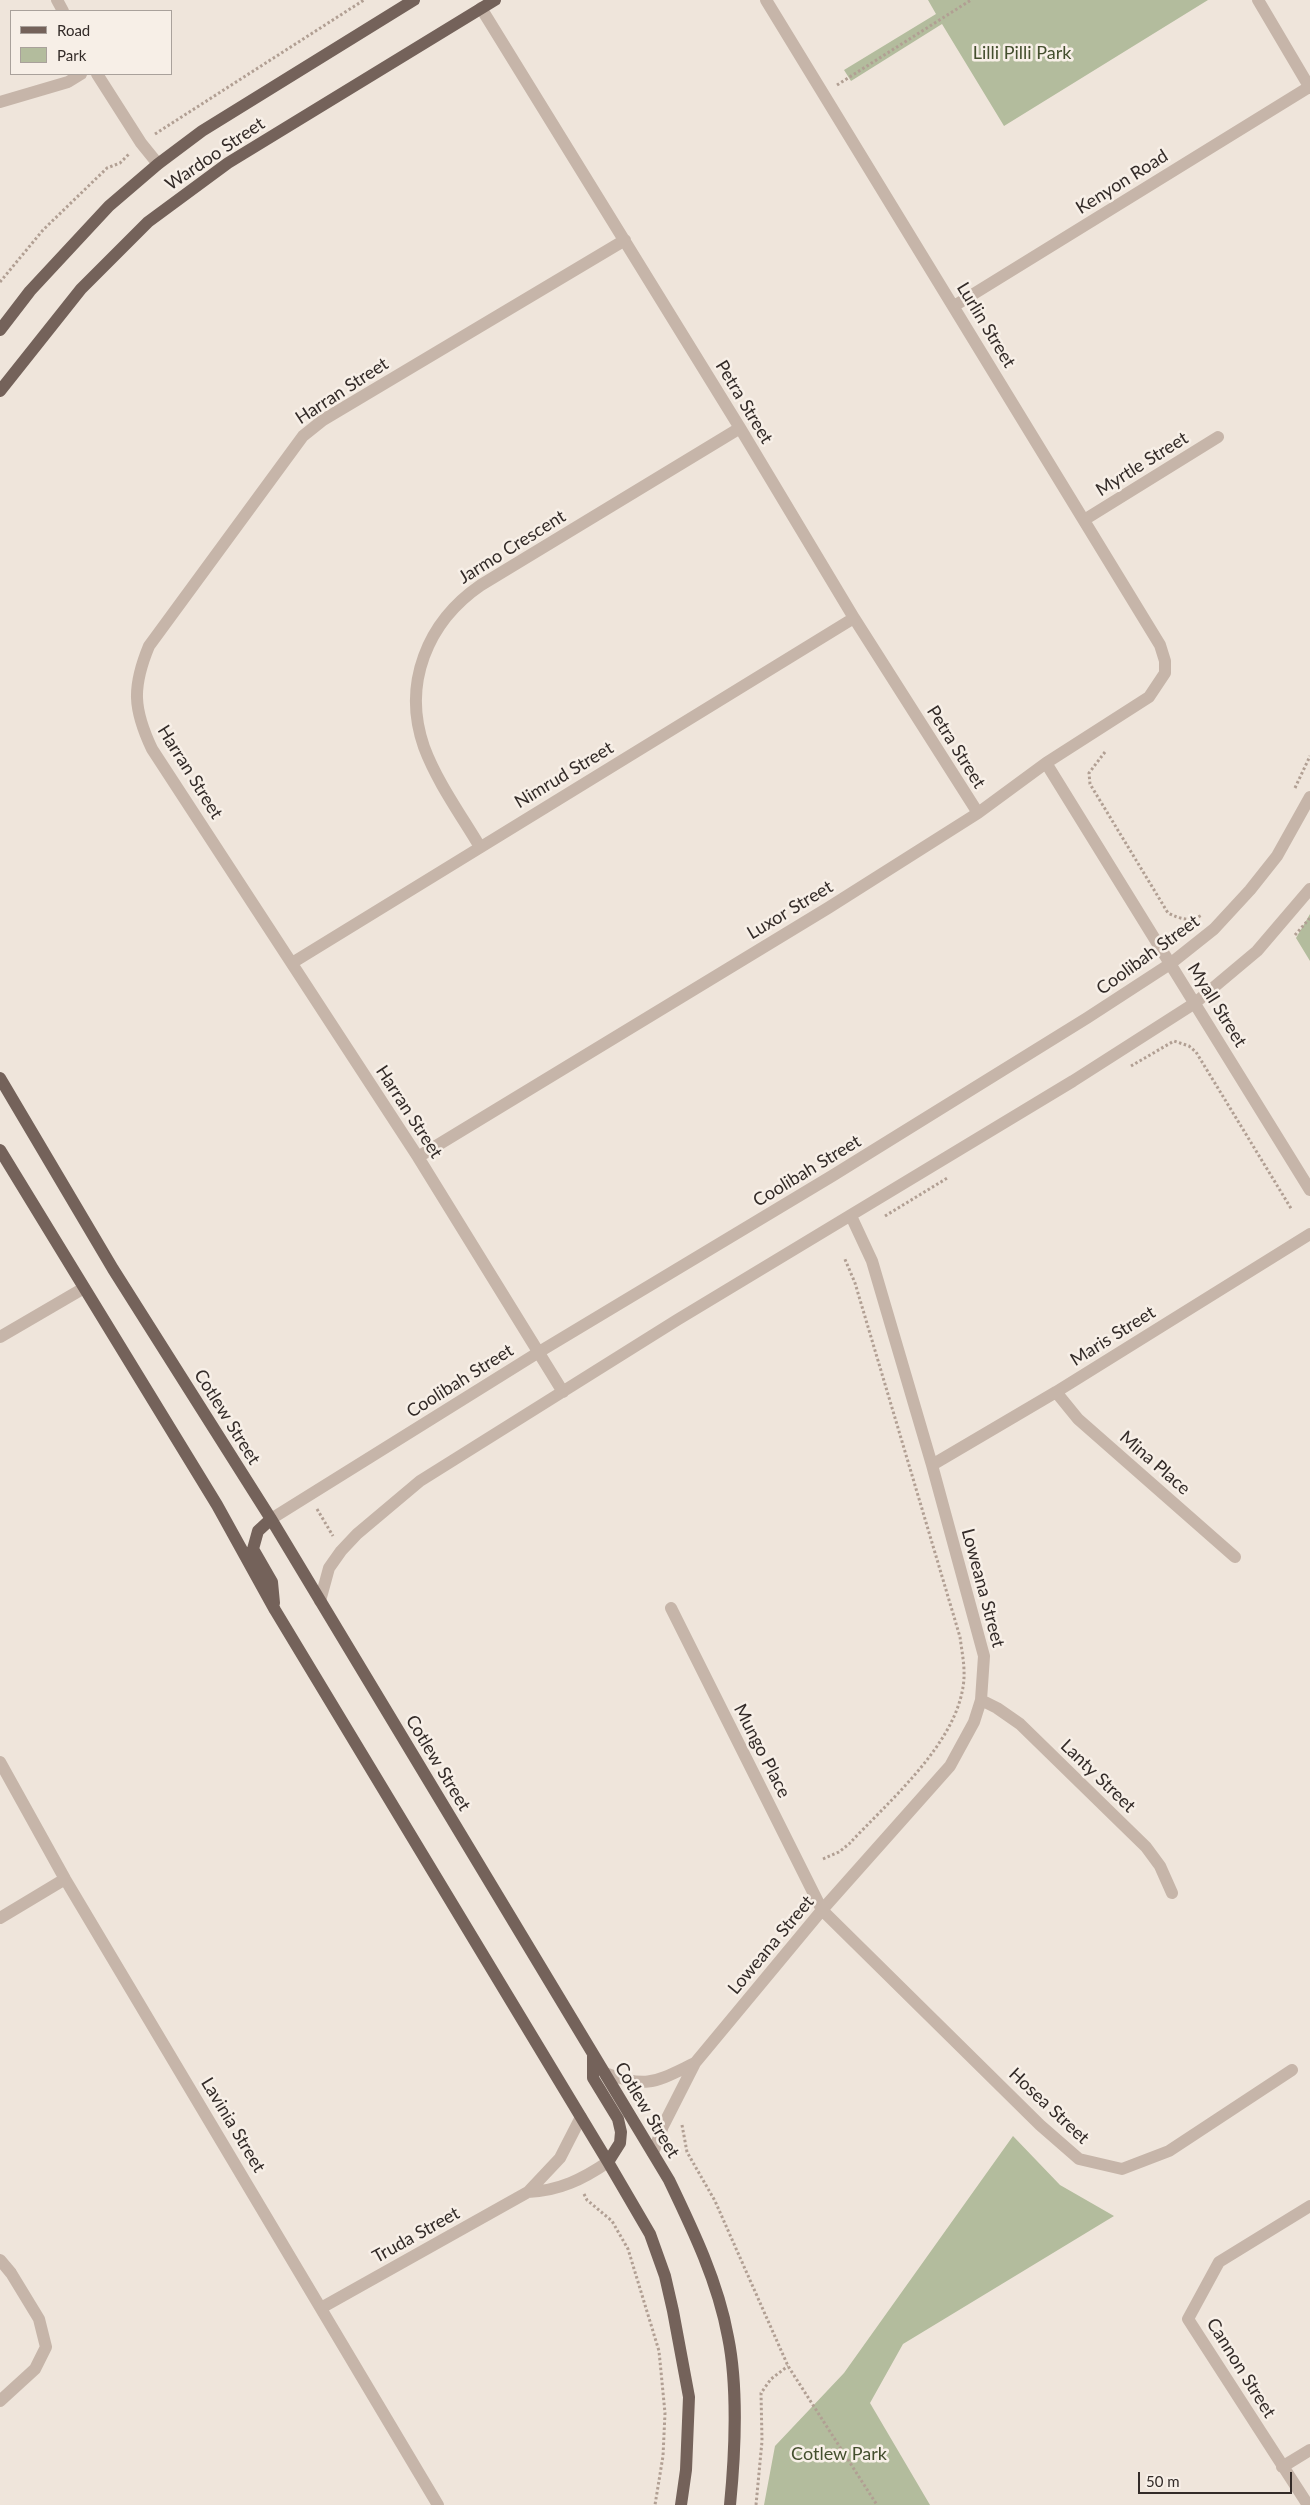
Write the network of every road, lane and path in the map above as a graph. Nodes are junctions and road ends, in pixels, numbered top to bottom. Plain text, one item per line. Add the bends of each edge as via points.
1 (414, 0) edge
2 (495, 0) edge
3 (766, 0) edge
4 (971, 0) edge
5 (1258, 0) edge
6 (481, 8) junction
7 (79, 75) edge
8 (98, 75) edge
9 (1310, 88) edge
10 (823, 94) junction
11 (0, 102) edge
12 (158, 164) junction
13 (625, 240) junction
14 (954, 306) junction
15 (0, 330) edge
16 (0, 391) edge
17 (740, 428) junction
18 (1218, 437) dead end
19 (1084, 520) junction
20 (854, 618) junction
21 (1165, 673) joint
22 (1105, 752) dead end
23 (1310, 756) edge
24 (1046, 763) junction
25 (1291, 796) dead end
26 (1310, 797) edge
27 (978, 813) junction
28 (480, 847) junction
29 (1310, 889) edge
30 (1206, 911) dead end
31 (292, 963) junction
32 (1170, 964) junction
33 (1195, 1003) junction
34 (1126, 1069) dead end
35 (0, 1078) edge
36 (0, 1150) edge
37 (418, 1158) junction
38 (952, 1176) dead end
39 (1310, 1190) edge
40 (1292, 1210) dead end
41 (851, 1216) junction
42 (886, 1216) dead end
43 (1310, 1234) edge
44 (844, 1256) dead end
45 (84, 1288) junction
46 (0, 1337) edge
47 (539, 1352) junction
48 (564, 1392) junction
49 (1056, 1392) junction
50 (932, 1465) junction
51 (316, 1506) dead end
52 (271, 1518) junction
53 (336, 1541) dead end
54 (1235, 1557) dead end
55 (320, 1601) junction
56 (671, 1608) dead end
57 (275, 1610) junction
58 (980, 1700) junction
59 (0, 1762) edge
60 (823, 1858) dead end
61 (65, 1880) junction
62 (1172, 1894) dead end
63 (822, 1910) junction
64 (0, 1918) edge
65 (593, 2053) junction
66 (695, 2063) junction
67 (1292, 2070) dead end
68 (605, 2073) junction
69 (581, 2117) junction
70 (682, 2123) dead end
71 (653, 2153) junction
72 (608, 2162) junction
73 (528, 2192) junction
74 (584, 2193) dead end
75 (1310, 2206) edge
76 (0, 2260) edge
77 (321, 2308) junction
78 (788, 2366) junction
79 (0, 2401) edge
80 (1310, 2450) edge
81 (1282, 2467) junction
82 (438, 2505) edge
83 (655, 2505) edge
84 (680, 2505) edge
85 (730, 2505) edge
86 (756, 2505) edge
87 (877, 2505) edge
88 (1308, 2505) edge

1 - 12 main road, Wardoo Street via 202,131
2 - 6 main road, Wardoo Street
3 - 10 street, Lurlin Street
4 - 10 path
5 - 9 street
6 - 13 street, Petra Street
6 - 16 main road, Wardoo Street via 228,163 148,222 81,290
7 - 11 street via 68,82
8 - 12 street
9 - 14 street, Kenyon Road
10 - 14 street, Lurlin Street
12 - 15 main road, Wardoo Street via 109,206 30,291
13 - 17 street, Petra Street
13 - 31 street, Harran Street via 315,425 293,447 149,646 141,665 136,700 143,730 152,749
14 - 19 street, Lurlin Street
17 - 20 street, Petra Street
17 - 28 street, Jarmo Crescent via 480,584 452,607 441,622 424,656 416,690 418,728 435,771
18 - 19 street, Myrtle Street
19 - 21 street, Lurlin Street via 1160,645
20 - 27 street, Petra Street
20 - 28 street, Nimrud Street
21 - 24 street, Luxor Street via 1149,697
22 - 30 path via 1089,772 1090,784 1168,913 1190,920
23 - 25 path
24 - 27 street, Luxor Street
24 - 32 street, Myall Street
26 - 32 street, Coolibah Street via 1277,856 1250,890 1214,929
27 - 37 street, Luxor Street
28 - 31 street, Nimrud Street
29 - 33 street via 1257,951
31 - 37 street, Harran Street
32 - 33 street, Myall Street
32 - 47 street, Coolibah Street via 848,1166
33 - 39 street, Myall Street
33 - 41 street
34 - 40 path via 1168,1043 1174,1041 1189,1046 1196,1052
35 - 52 main road, Cotlew Street via 113,1269
36 - 45 main road
37 - 47 street, Harran Street
38 - 42 path
41 - 48 street
41 - 50 street, Loweana Street via 872,1261
43 - 49 street, Maris Street
44 - 60 path via 855,1283 960,1637 964,1665 963,1687 940,1742 849,1844
45 - 46 street
45 - 57 main road via 217,1505
47 - 48 street, Harran Street
47 - 52 street, Coolibah Street
48 - 55 street via 420,1481 357,1534 329,1568
49 - 50 street, Maris Street
49 - 54 street, Mina Place via 1078,1419
50 - 58 street, Loweana Street via 984,1656
51 - 53 path
52 - 55 main road, Cotlew Street
52 - 57 main road via 258,1531 253,1549 272,1582
55 - 65 main road, Cotlew Street
56 - 63 street, Mungo Place
57 - 69 main road
58 - 62 street, Lanty Street via 1020,1724 1146,1847 1160,1866
58 - 63 street, Loweana Street via 970,1729 950,1766
59 - 61 street, Lavinia Street
61 - 64 street
61 - 77 street, Lavinia Street
63 - 66 street, Loweana Street
63 - 67 street, Hosea Street via 1040,2125 1079,2159 1122,2168 1169,2151
65 - 68 main road, Cotlew Street
65 - 72 main road via 593,2078 618,2119 621,2132 620,2143
66 - 68 street, Loweana Street via 642,2084
66 - 71 street, Loweana Street
68 - 71 main road, Cotlew Street
69 - 72 main road
69 - 73 street, Truda Street via 560,2158
70 - 78 path via 687,2152 715,2201
71 - 85 main road, Cotlew Street via 694,2233 716,2292 728,2338 734,2442
72 - 73 street, Truda Street via 551,2191
72 - 84 main road via 650,2234 673,2311 689,2397 686,2470
73 - 77 street, Truda Street
74 - 83 path via 587,2200 612,2221 628,2249 659,2351 665,2413 663,2456
75 - 81 street, Cannon Street via 1219,2262 1188,2319
76 - 79 street via 40,2319 46,2347 35,2369
77 - 82 street, Lavinia Street
78 - 86 path via 761,2393 762,2441
78 - 87 path
80 - 81 street
81 - 88 street, Cannon Street

